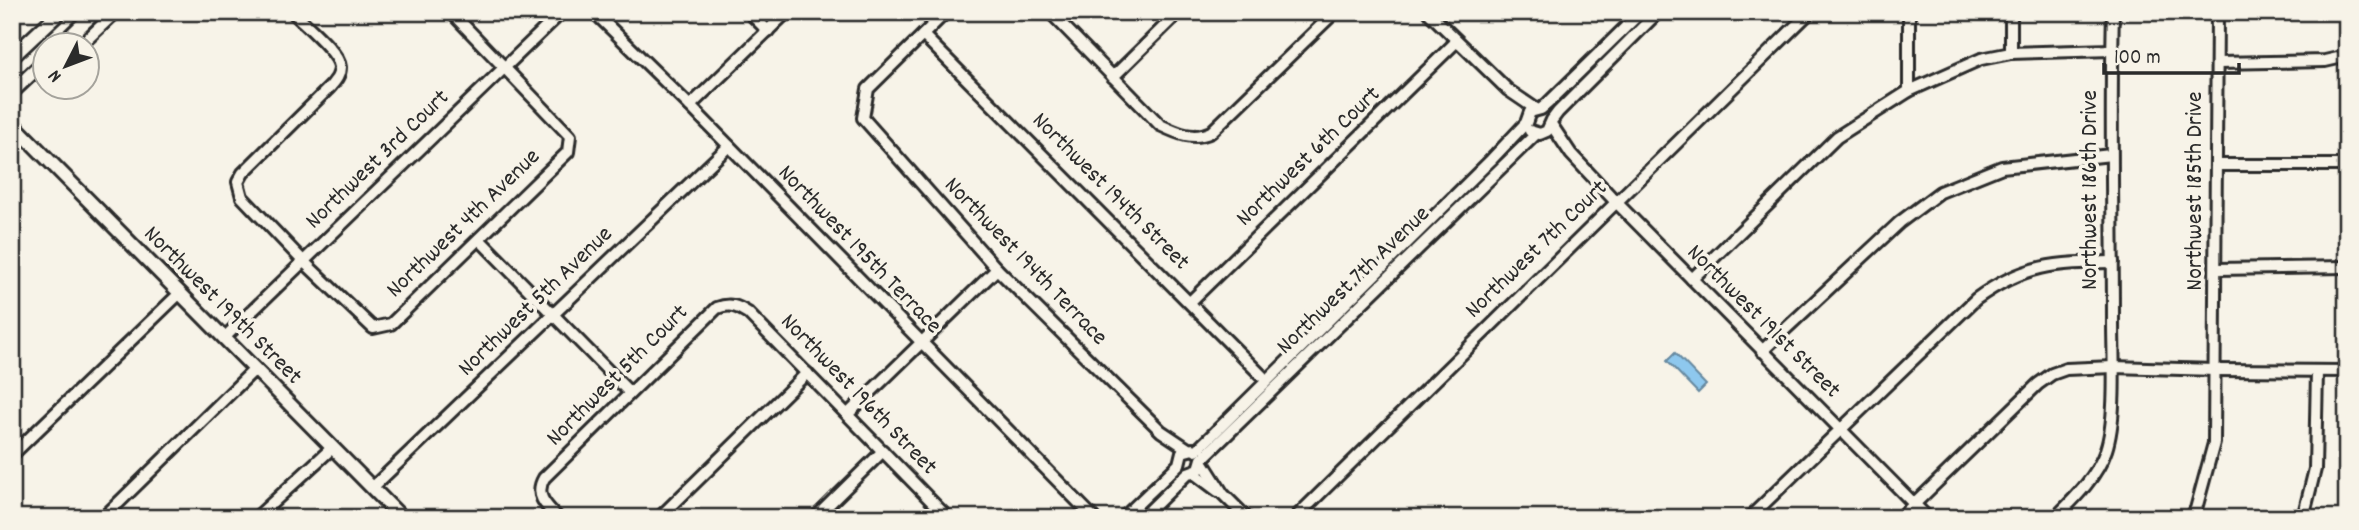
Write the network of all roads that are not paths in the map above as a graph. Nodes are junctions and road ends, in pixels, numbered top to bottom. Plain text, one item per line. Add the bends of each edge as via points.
1 (60, 12) edge
2 (95, 12) edge
3 (116, 12) edge
4 (293, 12) edge
5 (451, 12) edge
6 (562, 12) edge
7 (594, 12) edge
8 (749, 12) edge
9 (787, 12) edge
10 (946, 12) edge
11 (1050, 12) edge
12 (1179, 12) edge
13 (1335, 12) edge
14 (1428, 12) edge
15 (1641, 12) edge
16 (1658, 12) edge
17 (1810, 12) edge
18 (1909, 12) edge
19 (2011, 12) edge
20 (2113, 12) edge
21 (2217, 12) edge
22 (768, 31) junction
23 (74, 32) edge
24 (95, 32) edge
25 (923, 35) junction
26 (1457, 41) junction
27 (2112, 50) junction
28 (2011, 53) junction
29 (2347, 56) edge
30 (12, 57) edge
31 (2218, 63) junction
32 (504, 67) junction
33 (32, 74) edge
34 (1113, 77) junction
35 (1909, 91) junction
36 (12, 92) edge
37 (690, 106) junction
38 (1532, 115) junction
39 (1551, 122) junction
40 (12, 123) edge
41 (1539, 134) junction
42 (729, 146) junction
43 (1571, 154) junction
44 (2111, 155) junction
45 (2216, 165) junction
46 (2347, 165) edge
47 (1616, 202) junction
48 (479, 239) junction
49 (303, 261) junction
50 (2113, 262) junction
51 (2347, 267) edge
52 (997, 269) junction
53 (2217, 269) junction
54 (1692, 279) junction
55 (180, 293) junction
56 (1190, 302) junction
57 (735, 305) joint
58 (553, 315) junction
59 (224, 338) junction
60 (920, 343) junction
61 (1762, 351) junction
62 (2113, 367) junction
63 (255, 369) junction
64 (2215, 370) junction
65 (2318, 371) junction
66 (2347, 371) edge
67 (807, 373) junction
68 (1266, 380) junction
69 (630, 393) junction
70 (848, 414) junction
71 (1839, 429) junction
72 (1161, 431) junction
73 (332, 448) junction
74 (883, 451) junction
75 (12, 454) edge
76 (1197, 455) junction
77 (1178, 461) junction
78 (1191, 473) junction
79 (372, 488) junction
80 (1223, 494) junction
81 (1914, 504) junction
82 (103, 518) edge
83 (256, 518) edge
84 (402, 518) edge
85 (558, 518) edge
86 (659, 518) edge
87 (815, 518) edge
88 (948, 518) edge
89 (1094, 518) edge
90 (1123, 518) edge
91 (1142, 518) edge
92 (1247, 518) edge
93 (1295, 518) edge
94 (1749, 518) edge
95 (1900, 518) edge
96 (1928, 518) edge
97 (2055, 518) edge
98 (2191, 518) edge
99 (2303, 518) edge

1 - 30 main road
2 - 23 main road
3 - 24 street
4 - 49 street via 335,54 338,76 238,182 243,197
5 - 32 street
6 - 32 street, Northwest 3rd Court
7 - 37 street, Northwest 195th Terrace
8 - 22 street
9 - 22 street
10 - 25 street
11 - 34 street
12 - 34 street
13 - 34 street via 1212,132 1202,136 1181,135 1160,125
14 - 26 street
15 - 38 street, Northwest 7th Avenue
16 - 39 street
17 - 47 street, Northwest 7th Court
18 - 35 street
19 - 28 street
20 - 27 street, Northwest 186th Drive
21 - 31 street, Northwest 185th Drive
22 - 37 street
25 - 52 street, Northwest 194th Terrace via 869,89 863,118
25 - 56 street, Northwest 194th Street
26 - 38 street
26 - 56 street, Northwest 6th Court
27 - 28 street
27 - 44 street, Northwest 186th Drive
28 - 35 street via 1981,59
29 - 31 street via 2325,61
31 - 45 street, Northwest 185th Drive
32 - 48 street, Northwest 4th Avenue via 570,136 568,152
32 - 49 street, Northwest 3rd Court
33 - 36 main road
35 - 54 street via 1837,137
37 - 42 street, Northwest 195th Terrace
38 - 39 street via 1548,113
38 - 41 street via 1528,128
38 - 68 street, Northwest 7th Avenue
39 - 41 street via 1547,131
39 - 43 street, Northwest 191st Street
40 - 55 main road, Northwest 199th Street
41 - 43 street, Northwest 191st Street
41 - 76 street, Northwest 7th Avenue
42 - 58 street, Northwest 5th Avenue
42 - 60 street, Northwest 195th Terrace
43 - 47 street, Northwest 191st Street
44 - 50 street, Northwest 186th Drive
44 - 61 street via 2001,167 1940,192 1900,222
45 - 46 street
45 - 53 street, Northwest 185th Drive
47 - 54 street, Northwest 191st Street
47 - 93 street, Northwest 7th Court
48 - 49 street, Northwest 4th Avenue via 391,324 373,328
48 - 58 street
49 - 59 street, Northwest 3rd Court
50 - 62 street, Northwest 186th Drive
50 - 71 street via 2025,270 1999,282
51 - 53 street
52 - 60 street
52 - 72 street, Northwest 194th Terrace
53 - 64 street, Northwest 185th Drive
54 - 61 street, Northwest 191st Street
55 - 59 main road, Northwest 199th Street
55 - 75 street
56 - 68 street, Northwest 194th Street
57 - 67 street, Northwest 196th Street
57 - 69 street, Northwest 5th Court via 717,308
58 - 69 street
58 - 79 street, Northwest 5th Avenue
59 - 63 main road, Northwest 199th Street
60 - 70 street
60 - 89 street, Northwest 195th Terrace
61 - 71 street, Northwest 191st Street
62 - 64 street
62 - 81 street via 2052,374
62 - 97 street, Northwest 186th Drive via 2106,450 2076,498
63 - 73 main road, Northwest 199th Street
63 - 82 street
64 - 65 street
64 - 98 street, Northwest 185th Drive via 2214,443
65 - 66 street
65 - 99 street via 2315,469
67 - 70 street, Northwest 196th Street
67 - 86 street
68 - 76 street, Northwest 7th Avenue
69 - 85 street, Northwest 5th Court via 544,478 539,490
70 - 74 street, Northwest 196th Street
71 - 81 street, Northwest 191st Street
71 - 94 street
72 - 76 street, Northwest 194th Terrace
72 - 77 street, Northwest 194th Terrace
73 - 79 main road, Northwest 199th Street
73 - 83 street
74 - 87 street
74 - 88 street, Northwest 196th Street
76 - 77 street, Northwest 7th Avenue via 1182,452
76 - 78 street, Northwest 7th Avenue via 1201,467
76 - 80 street, Northwest 194th Terrace
77 - 78 street
77 - 90 street, Northwest 7th Avenue
78 - 80 street, Northwest 194th Terrace
78 - 91 street, Northwest 7th Avenue
79 - 84 main road, Northwest 199th Street
80 - 92 street, Northwest 194th Terrace
81 - 95 street
81 - 96 street, Northwest 191st Street

